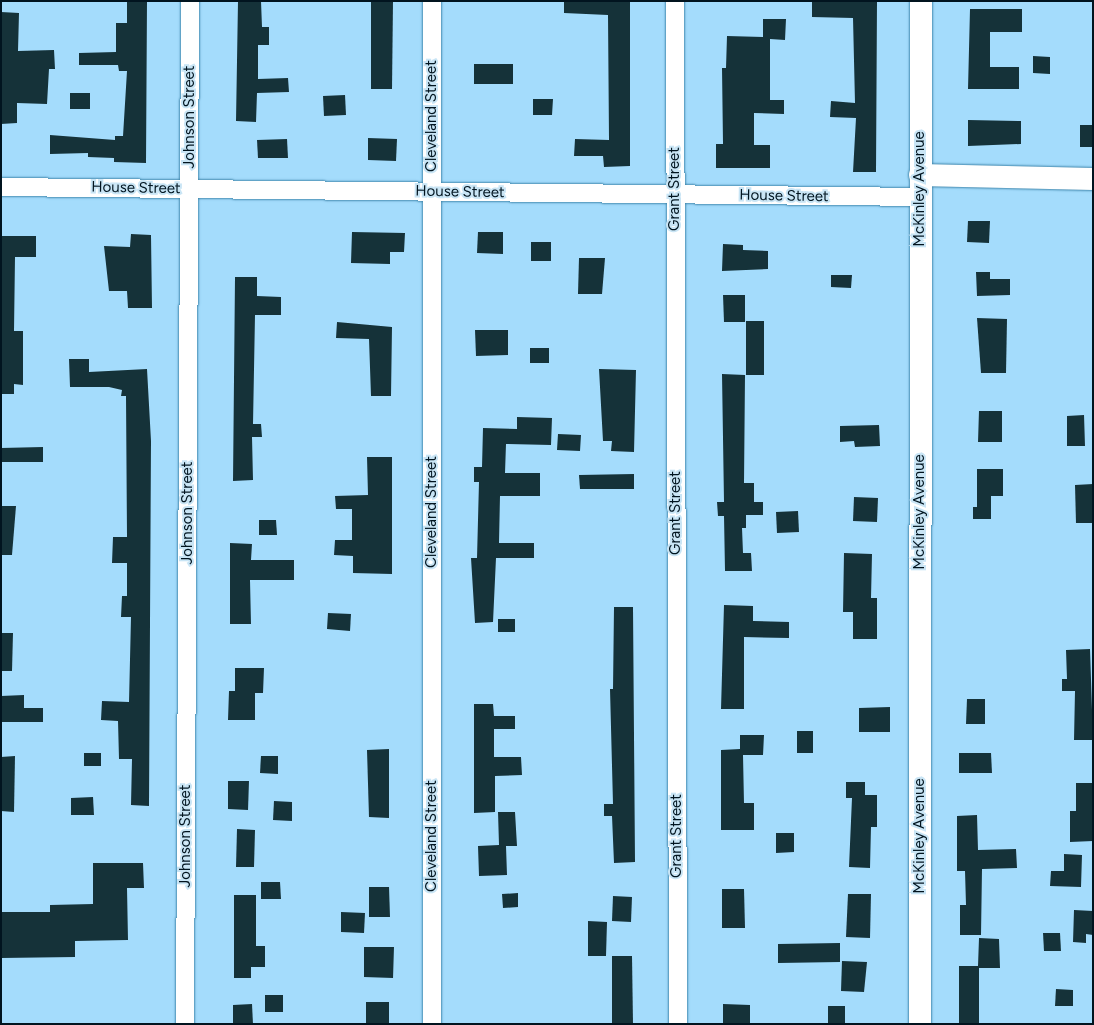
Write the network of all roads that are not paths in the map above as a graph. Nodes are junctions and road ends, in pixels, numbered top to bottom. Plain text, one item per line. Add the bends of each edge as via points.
1 (190, 1) edge
2 (432, 1) edge
3 (675, 1) edge
4 (921, 1) edge
5 (920, 175) junction
6 (1093, 179) edge
7 (1, 187) edge
8 (190, 189) junction
9 (432, 191) junction
10 (675, 194) junction
11 (920, 197) junction
12 (185, 1024) edge
13 (432, 1024) edge
14 (678, 1024) edge
15 (920, 1024) edge

1 - 8 street, Johnson Street
2 - 9 street, Cleveland Street
3 - 10 street, Grant Street
4 - 5 street, McKinley Avenue
5 - 6 street
5 - 11 street, McKinley Avenue
7 - 8 street, House Street
8 - 9 street, House Street
8 - 12 street, Johnson Street
9 - 10 street, House Street
9 - 13 street, Cleveland Street
10 - 11 street, House Street
10 - 14 street, Grant Street
11 - 15 street, McKinley Avenue

